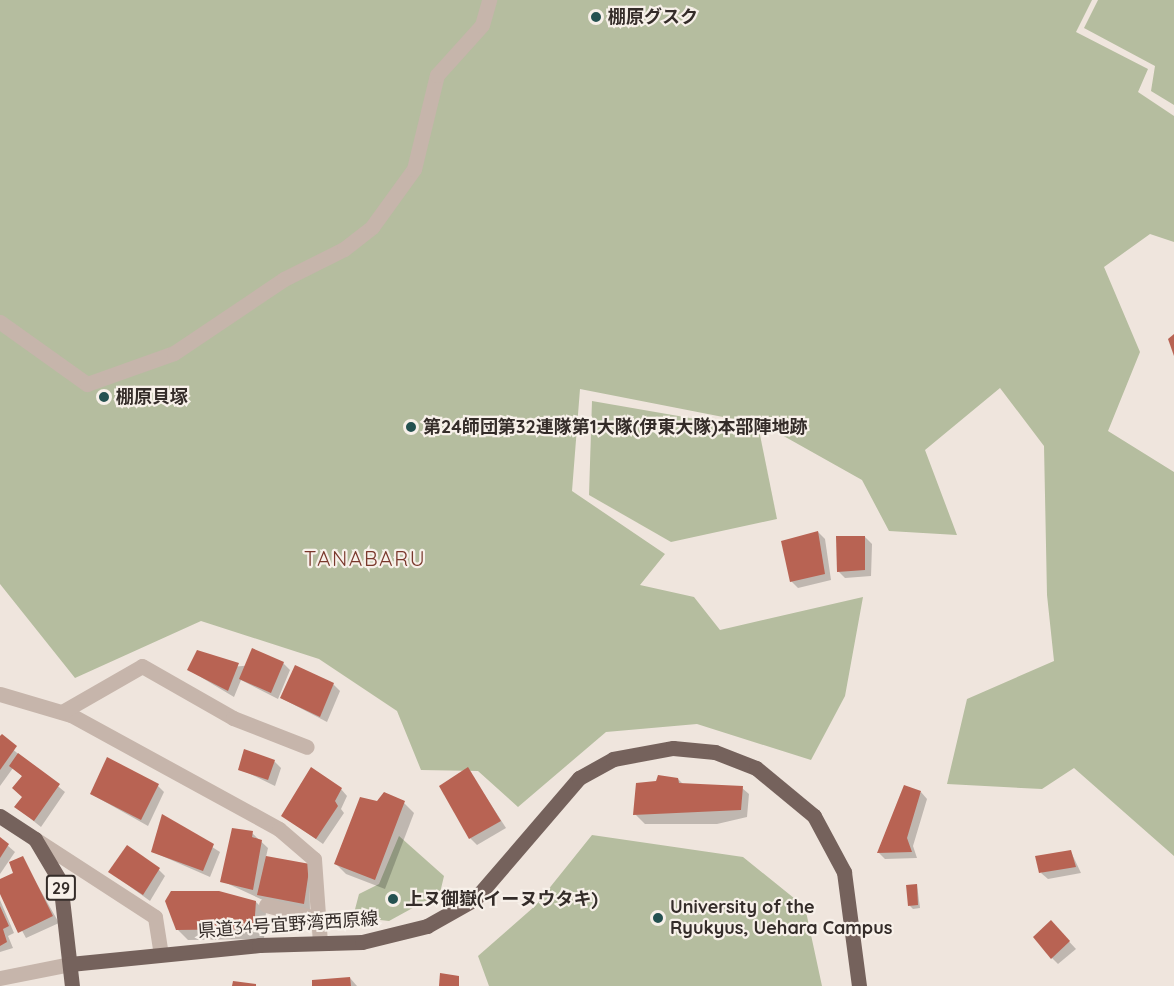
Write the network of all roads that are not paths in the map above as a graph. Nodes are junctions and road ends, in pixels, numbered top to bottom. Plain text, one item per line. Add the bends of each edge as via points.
1 (489, 0) edge
2 (0, 322) edge
3 (0, 694) edge
4 (62, 712) junction
5 (307, 747) dead end
6 (0, 816) edge
7 (35, 839) junction
8 (266, 905) dead end
9 (319, 919) junction
10 (320, 943) junction
11 (161, 953) junction
12 (70, 964) junction
13 (0, 978) edge
14 (72, 986) edge
15 (860, 986) edge

1 - 2 street via 482,25 436,75 414,169 372,227 344,249 284,279 174,353 87,384
3 - 4 street
4 - 5 street via 142,666 233,718
4 - 9 street via 279,829 314,859
6 - 7 main road, 29
7 - 11 street via 154,917
7 - 12 main road, 29 via 60,881
8 - 9 street
9 - 10 street
10 - 11 main road, 県道34号宜野湾西原線
10 - 15 main road, 県道34号宜野湾西原線 via 384,939 438,921 475,899 579,778 632,753 693,749 756,768 814,816 844,872
11 - 12 main road, 県道34号宜野湾西原線
12 - 13 street
12 - 14 main road, 29

